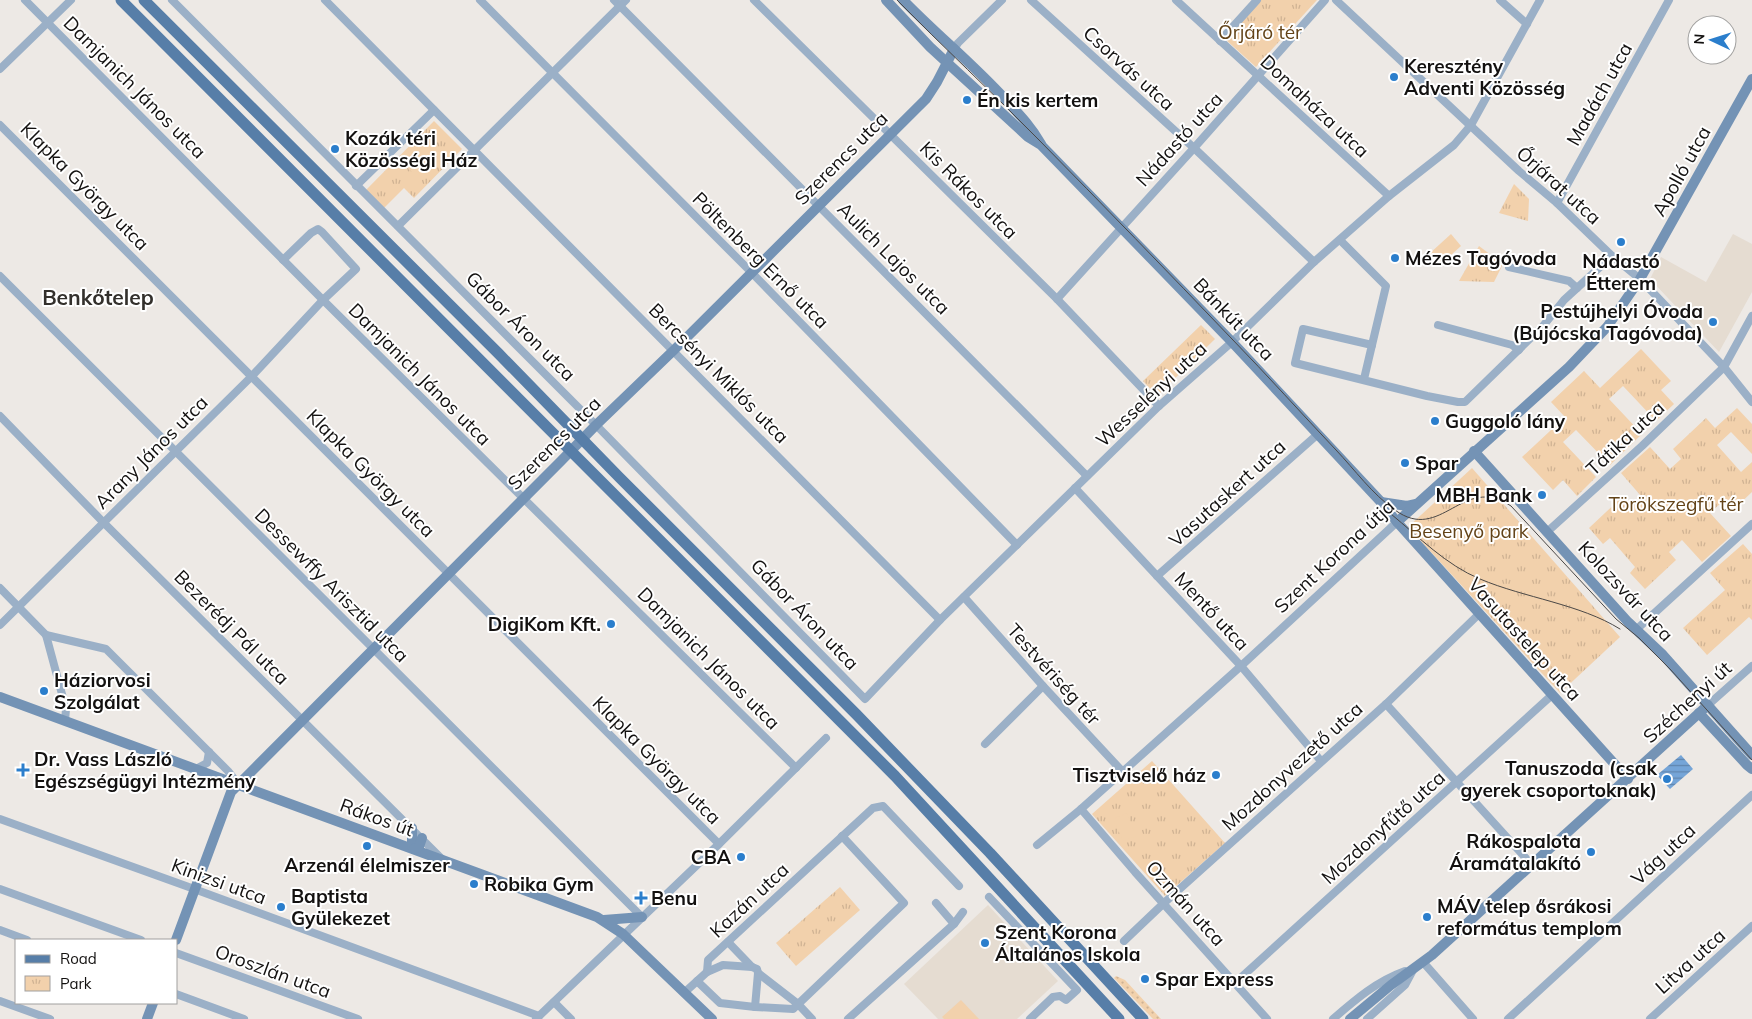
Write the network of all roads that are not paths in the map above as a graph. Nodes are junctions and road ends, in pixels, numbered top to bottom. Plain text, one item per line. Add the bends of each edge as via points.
1 (25, 0) edge
2 (71, 0) edge
3 (112, 0) edge
4 (121, 0) edge
5 (144, 0) edge
6 (150, 0) edge
7 (172, 0) edge
8 (326, 0) edge
9 (480, 0) edge
10 (754, 0) edge
11 (886, 0) edge
12 (903, 0) edge
13 (1002, 0) edge
14 (1031, 0) edge
15 (1176, 0) edge
16 (1257, 0) edge
17 (1325, 0) edge
18 (1336, 0) edge
19 (1500, 0) edge
20 (1540, 0) edge
21 (1669, 0) edge
22 (620, 2) edge
23 (48, 23) junction
24 (1526, 24) junction
25 (174, 30) junction
26 (162, 40) junction
27 (1220, 41) junction
28 (954, 49) junction
29 (948, 62) junction
30 (0, 70) edge
31 (552, 73) junction
32 (1258, 76) junction
33 (1752, 79) edge
34 (434, 110) junction
35 (0, 125) edge
36 (1471, 125) junction
37 (890, 134) junction
38 (1041, 145) junction
39 (1194, 148) junction
40 (475, 150) junction
41 (356, 186) junction
42 (1389, 196) junction
43 (1557, 203) junction
44 (819, 205) junction
45 (398, 226) junction
46 (1120, 227) junction
47 (1340, 240) junction
48 (1612, 256) junction
49 (283, 260) junction
50 (1314, 262) junction
51 (1509, 267) dead end
52 (752, 273) junction
53 (0, 276) edge
54 (1640, 279) junction
55 (1577, 288) junction
56 (1056, 299) junction
57 (323, 300) junction
58 (1752, 316) edge
59 (1438, 325) dead end
60 (1232, 342) junction
61 (1372, 345) junction
62 (674, 350) junction
63 (1519, 350) junction
64 (1724, 367) junction
65 (252, 376) junction
66 (1364, 379) junction
67 (1752, 402) edge
68 (1159, 406) junction
69 (0, 416) edge
70 (596, 425) junction
71 (1318, 434) junction
72 (582, 439) junction
73 (175, 451) junction
74 (570, 451) junction
75 (1474, 451) junction
76 (1087, 476) junction
77 (1074, 488) junction
78 (523, 499) junction
79 (1381, 502) junction
80 (1416, 504) junction
81 (103, 522) junction
82 (1396, 522) junction
83 (1752, 524) edge
84 (1547, 532) junction
85 (1017, 545) junction
86 (448, 573) junction
87 (1157, 576) junction
88 (0, 588) edge
89 (964, 597) junction
90 (18, 606) junction
91 (1479, 614) junction
92 (940, 620) junction
93 (0, 625) edge
94 (1637, 629) junction
95 (46, 635) junction
96 (373, 648) junction
97 (1241, 666) junction
98 (1752, 666) edge
99 (1043, 686) junction
100 (1552, 695) junction
101 (0, 697) edge
102 (865, 699) joint
103 (1386, 704) junction
104 (1708, 705) junction
105 (1699, 713) junction
106 (303, 720) junction
107 (65, 721) junction
108 (826, 738) dead end
109 (984, 744) dead end
110 (209, 752) junction
111 (1752, 755) edge
112 (1321, 761) junction
113 (796, 768) junction
114 (196, 769) junction
115 (1752, 769) edge
116 (1122, 771) junction
117 (1628, 779) junction
118 (1457, 782) junction
119 (238, 784) junction
120 (1752, 795) edge
121 (1081, 809) junction
122 (0, 819) edge
123 (412, 829) junction
124 (842, 836) junction
125 (422, 838) junction
126 (399, 844) junction
127 (719, 844) junction
128 (1038, 845) dead end
129 (414, 850) junction
130 (444, 860) junction
131 (1532, 865) junction
132 (959, 886) dead end
133 (0, 889) edge
134 (195, 889) junction
135 (989, 896) dead end
136 (936, 903) dead end
137 (1164, 903) junction
138 (964, 915) dead end
139 (642, 917) junction
140 (604, 920) junction
141 (954, 924) junction
142 (1752, 926) edge
143 (0, 930) edge
144 (623, 934) junction
145 (24, 939) edge
146 (138, 939) edge
147 (176, 939) edge
148 (1124, 941) dead end
149 (728, 942) junction
150 (178, 954) edge
151 (1419, 965) junction
152 (752, 967) junction
153 (707, 972) junction
154 (758, 973) junction
155 (697, 981) junction
156 (1235, 983) junction
157 (685, 992) junction
158 (178, 995) edge
159 (0, 1001) edge
160 (554, 1002) junction
161 (153, 1004) edge
162 (798, 1004) junction
163 (755, 1008) junction
164 (538, 1018) edge
165 (50, 1019) edge
166 (147, 1019) edge
167 (244, 1019) edge
168 (358, 1019) edge
169 (571, 1019) edge
170 (712, 1019) edge
171 (812, 1019) edge
172 (848, 1019) edge
173 (1030, 1019) edge
174 (1119, 1019) edge
175 (1143, 1019) edge
176 (1267, 1019) edge
177 (1333, 1019) edge
178 (1350, 1019) edge
179 (1367, 1019) edge
180 (1473, 1019) edge
181 (1508, 1019) edge
182 (1650, 1019) edge

1 - 23 street, Damjanich János utca
2 - 23 street
3 - 26 main road
4 - 26 main road
5 - 25 main road
6 - 25 main road
7 - 41 street, Gábor Áron utca
8 - 34 street
9 - 31 street, Pöltenberg Ernő utca
10 - 37 street, Kis Rákos utca
11 - 29 street, Bánkút utca
12 - 28 street, Bánkút utca
13 - 28 street, Szerencs utca
14 - 39 street, Csorvás utca
15 - 27 street, Domaháza utca
16 - 27 street
17 - 32 street, Nádastó utca
18 - 36 street, Őrjárat utca
19 - 24 street
20 - 24 street, Wesselényi utca
21 - 43 street, Madách utca
22 - 31 street
22 - 44 street, Aulich Lajos utca
23 - 30 street
23 - 49 street, Damjanich János utca
24 - 36 street, Wesselényi utca
25 - 72 main road
26 - 74 main road
27 - 32 street, Domaháza utca
28 - 29 street, Szerencs utca
28 - 38 street, Bánkút utca via 1033,129
29 - 37 street, Szerencs utca via 926,99
29 - 38 street, Bánkút utca via 1028,137
31 - 40 street
31 - 52 street, Pöltenberg Ernő utca
32 - 39 street, Nádastó utca
32 - 42 street, Domaháza utca
33 - 54 street, Apolló utca
34 - 40 street, Bercsényi Miklós utca
34 - 41 street
35 - 65 street, Klapka György utca
36 - 42 street, Wesselényi utca via 1454,145
36 - 43 street, Őrjárat utca
37 - 44 street, Szerencs utca
37 - 56 street, Kis Rákos utca
38 - 46 street, Bánkút utca
39 - 46 street, Nádastó utca
39 - 50 street, Csorvás utca
40 - 45 street
40 - 62 street, Bercsényi Miklós utca
41 - 45 street, Gábor Áron utca
42 - 47 street, Wesselényi utca
43 - 48 street, Őrjárat utca
44 - 52 street, Szerencs utca
44 - 76 street, Aulich Lajos utca
45 - 70 street, Gábor Áron utca
46 - 56 street, Nádastó utca
46 - 60 street, Bánkút utca
47 - 50 street, Wesselényi utca
47 - 61 street via 1386,286
48 - 54 street, Őrjárat utca
48 - 55 street
49 - 57 street, Damjanich János utca
49 - 57 street, Arany János utca via 311,232 318,229 322,232 356,269
50 - 60 street, Wesselényi utca
51 - 55 street via 1569,281
52 - 62 street, Szerencs utca
52 - 85 street, Pöltenberg Ernő utca
53 - 73 street, Dessewffy Arisztid utca
54 - 64 street, Őrjárat utca
54 - 75 street, Szent Korona útja via 1607,327 1569,367
55 - 63 street
56 - 68 street, Kis Rákos utca
57 - 65 street, Arany János utca
57 - 78 street, Damjanich János utca
58 - 64 street, Tátika utca
59 - 63 street via 1512,345
60 - 68 street, Wesselényi utca
60 - 71 street, Bánkút utca
61 - 66 street
61 - 66 street via 1303,329 1295,363
62 - 70 street, Szerencs utca
62 - 92 street, Bercsényi Miklós utca
63 - 66 street via 1465,402 1427,396
64 - 67 street, Őrjárat utca
64 - 84 street, Tátika utca
65 - 73 street, Arany János utca
65 - 86 street, Klapka György utca
68 - 76 street, Wesselényi utca
69 - 81 street, Bezerédj Pál utca
70 - 72 street, Szerencs utca
70 - 102 street, Gábor Áron utca
71 - 79 street, Bánkút utca
71 - 87 street, Vasutaskert utca
72 - 74 street, Szerencs utca
72 - 175 main road via 856,714
73 - 81 street, Arany János utca
73 - 96 street, Dessewffy Arisztid utca
74 - 78 street, Szerencs utca
74 - 174 main road via 895,776
75 - 80 street, Szent Korona útja
75 - 84 street, Kolozsvár utca
76 - 77 street, Wesselényi utca
77 - 85 street, Wesselényi utca
77 - 87 street, Mentő utca
78 - 86 street, Szerencs utca
78 - 113 street, Damjanich János utca
79 - 80 street via 1407,506
79 - 82 street, Bánkút utca
80 - 82 street, Szent Korona útja
81 - 90 street, Arany János utca
81 - 106 street, Bezerédj Pál utca
82 - 91 street, Vasutastelep utca
82 - 97 street, Szent Korona útja
83 - 94 street
84 - 94 street, Kolozsvár utca
85 - 89 street, Wesselényi utca
86 - 96 street, Szerencs utca
86 - 127 street, Klapka György utca
87 - 97 street, Mentő utca
88 - 90 street
89 - 92 street, Wesselényi utca
89 - 99 street, Testvériség tér
90 - 93 street, Arany János utca
90 - 95 street
91 - 100 street, Vasutastelep utca
91 - 103 street, Mozdonyvezető utca
92 - 102 street, Wesselényi utca
94 - 104 street, Kolozsvár utca
95 - 107 street via 66,709
95 - 110 street via 106,649
96 - 106 street, Szerencs utca
96 - 139 street, Dessewffy Arisztid utca
97 - 112 street, Mentő utca
97 - 116 street, Szent Korona útja
98 - 104 street, Széchenyi út
99 - 109 street
99 - 116 street, Testvériség tér
100 - 117 street, Vasutastelep utca
100 - 118 street, Mozdonyfűtő utca
101 - 107 street, Rákos út
103 - 112 street, Mozdonyvezető utca
103 - 118 street
104 - 105 street, Széchenyi út
104 - 111 street, Kolozsvár utca
105 - 115 street
105 - 117 street, Széchenyi út
106 - 119 street, Szerencs utca
106 - 123 street, Bezerédj Pál utca
107 - 114 street, Rákos út
108 - 113 street
110 - 114 street via 207,763
110 - 119 street
112 - 137 street, Mozdonyvezető utca
113 - 127 street
114 - 119 street, Rákos út
116 - 121 street, Szent Korona útja
117 - 131 street, Széchenyi út
118 - 131 street
118 - 156 street, Mozdonyfűtő utca
119 - 126 street, Rákos út
119 - 134 street, Szerencs utca via 231,792
120 - 181 street, Vág utca
121 - 128 street, Szent Korona útja
121 - 137 street, Ozmán utca
122 - 134 street, Kinizsi utca
123 - 125 street, Bezerédj Pál utca
123 - 126 street via 408,839
123 - 129 street
124 - 132 street, Kazán utca via 872,808 883,806
124 - 149 street, Kazán utca
124 - 162 street via 904,903
125 - 129 street
125 - 130 street, Bezerédj Pál utca
126 - 129 street, Rákos út
127 - 139 street
129 - 130 street, Rákos út
130 - 140 street, Rákos út
131 - 151 street, Széchenyi út
133 - 146 street
134 - 147 street, Szerencs utca
134 - 164 street, Kinizsi utca
135 - 173 street via 1077,990 1066,1000 1060,996 1053,997
136 - 141 street
137 - 148 street, Mozdonyvezető utca
137 - 156 street, Ozmán utca
138 - 141 street
139 - 140 street
139 - 144 street
140 - 144 street, Rákos út
141 - 172 street
142 - 182 street, Litva utca
143 - 145 street
144 - 157 street, Rákos út
144 - 160 street
149 - 152 street
149 - 153 street, Kazán utca via 708,960
150 - 168 street, Oroszlán utca
151 - 177 street via 1365,991
151 - 178 street, Széchenyi út
151 - 179 street via 1405,985
151 - 180 street
152 - 153 street via 723,965
152 - 154 street
153 - 155 street, Kazán utca
154 - 162 street
154 - 163 street
155 - 157 street, Kazán utca
155 - 163 street via 720,1004
156 - 176 street, Ozmán utca
157 - 170 street, Rákos út
158 - 167 street
159 - 165 street
160 - 164 street
160 - 169 street
161 - 166 street
162 - 163 street via 793,1009
162 - 171 street

